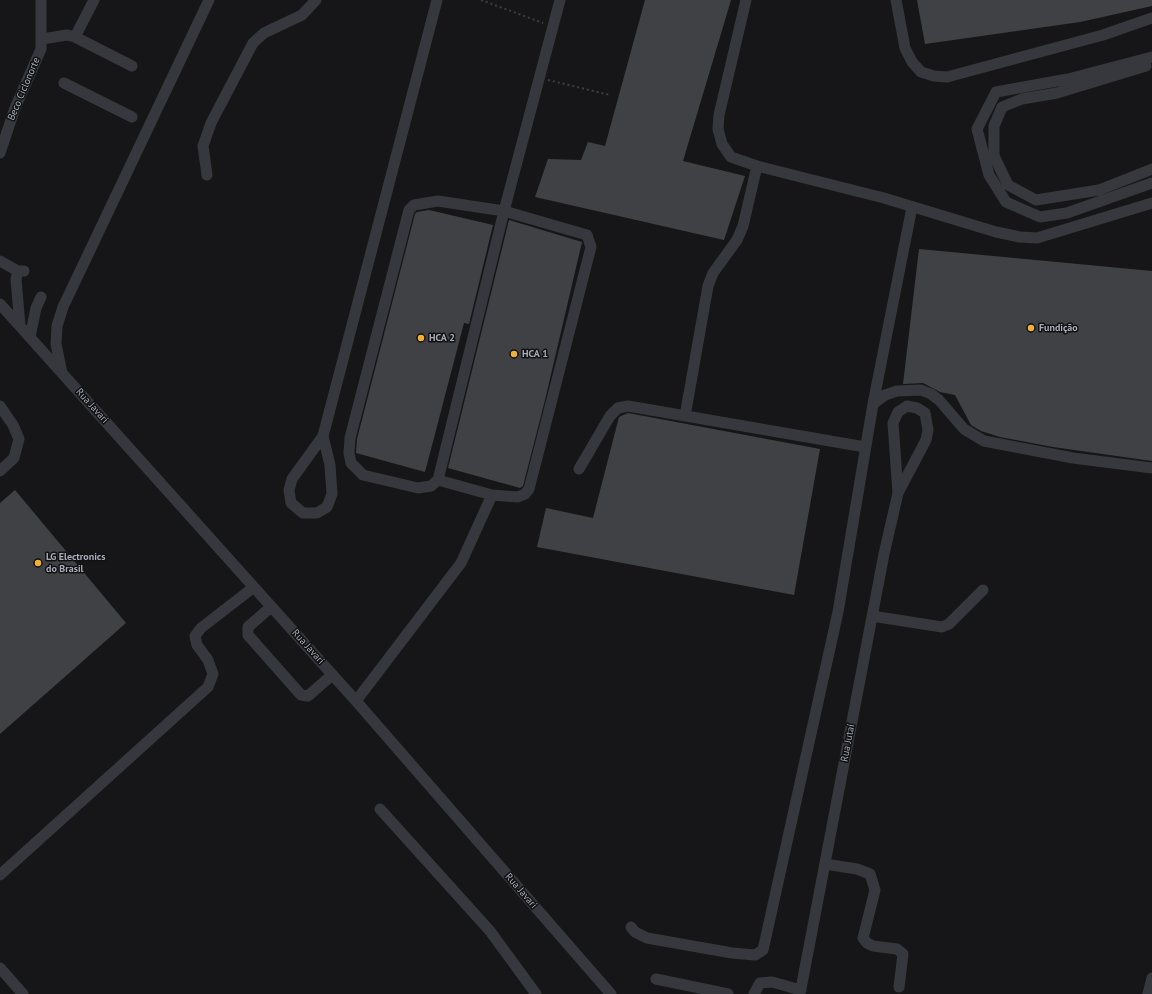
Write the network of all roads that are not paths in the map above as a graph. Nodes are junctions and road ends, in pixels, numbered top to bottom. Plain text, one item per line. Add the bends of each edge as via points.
1 (41, 0) edge
2 (94, 0) edge
3 (209, 0) edge
4 (316, 0) edge
5 (437, 0) edge
6 (560, 0) edge
7 (746, 0) edge
8 (896, 0) edge
9 (1152, 18) edge
10 (75, 37) junction
11 (42, 39) junction
12 (1152, 57) edge
13 (1152, 64) edge
14 (132, 66) dead end
15 (64, 83) dead end
16 (132, 117) dead end
17 (0, 153) edge
18 (757, 166) junction
19 (1152, 169) edge
20 (206, 175) dead end
21 (1152, 183) edge
22 (1152, 203) edge
23 (912, 207) junction
24 (504, 211) junction
25 (0, 261) edge
26 (41, 297) dead end
27 (0, 304) edge
28 (20, 326) junction
29 (30, 337) junction
30 (63, 374) junction
31 (873, 404) junction
32 (0, 406) edge
33 (685, 416) junction
34 (323, 436) junction
35 (865, 447) junction
36 (1152, 468) edge
37 (579, 469) dead end
38 (0, 471) edge
39 (438, 480) junction
40 (898, 493) junction
41 (492, 495) junction
42 (254, 587) junction
43 (983, 590) dead end
44 (271, 607) junction
45 (872, 616) junction
46 (332, 675) junction
47 (356, 701) junction
48 (380, 809) dead end
49 (825, 864) junction
50 (0, 875) edge
51 (631, 926) dead end
52 (0, 968) edge
53 (656, 978) dead end
54 (1152, 978) edge
55 (899, 987) dead end
56 (800, 992) edge
57 (23, 994) edge
58 (536, 994) edge
59 (611, 994) edge
60 (728, 994) edge
61 (754, 994) edge
62 (1148, 994) edge

1 - 11 street, Beco Ciclonorte
2 - 10 street
3 - 30 street via 63,307 57,326 56,344
4 - 20 street via 302,15 264,33 253,44 211,123 203,146
5 - 34 street
6 - 24 street
7 - 18 street via 718,129 722,144 731,157
8 - 9 street via 905,48 912,62 921,72 934,76 946,76 1103,35
10 - 11 street via 67,35
10 - 14 street
11 - 17 street, Beco Ciclonorte via 37,59 15,108
12 - 21 street via 1068,79 996,92 978,129 989,175 1006,202 1040,217 1067,213
13 - 19 street via 1057,93 1022,99 1002,107 994,126 994,156 1008,185 1036,200 1099,190
15 - 16 street
18 - 23 street
18 - 33 street via 737,240 713,273 708,286
22 - 23 street via 1037,238 996,232
23 - 31 street
24 - 39 street
24 - 39 street via 438,201 414,204 409,210 350,438 351,463 363,475 418,488 431,486
24 - 41 street via 587,235 591,247 529,489 518,497
25 - 28 street via 22,271 16,279
26 - 29 street
27 - 28 street, Rua Javari
28 - 29 street, Rua Javari
29 - 30 street, Rua Javari
30 - 42 street, Rua Javari
31 - 35 street
31 - 36 street via 885,395 897,391 921,390 940,400 964,430 984,441 1073,458
32 - 38 street via 19,439 14,458
33 - 35 street
33 - 37 street via 628,406 618,408 610,416
34 - 34 street via 330,465 332,494 327,507 317,513 303,513 291,503 289,490 292,479
35 - 51 street via 838,612 764,950 755,955 732,953 646,938 635,932
39 - 41 street
40 - 40 street, Rua Jutaí via 893,423 898,412 907,406 925,413 928,430 926,440
40 - 45 street, Rua Jutaí
41 - 47 street via 461,563
42 - 44 street, Rua Javari
42 - 50 street via 201,628 195,636 197,645 208,660 213,674 208,686
43 - 45 street via 949,624 942,627
44 - 46 street, Rua Javari
44 - 46 street via 248,627 248,635 301,695 308,696
45 - 49 street, Rua Jutaí
46 - 47 street, Rua Javari
47 - 59 street, Rua Javari
48 - 58 street via 490,931
49 - 55 street via 857,869 870,874 875,890 863,938 873,946 897,949 903,954
49 - 56 street, Rua Jutaí
52 - 57 street
53 - 60 street
54 - 62 street
56 - 61 street via 772,982 760,983

